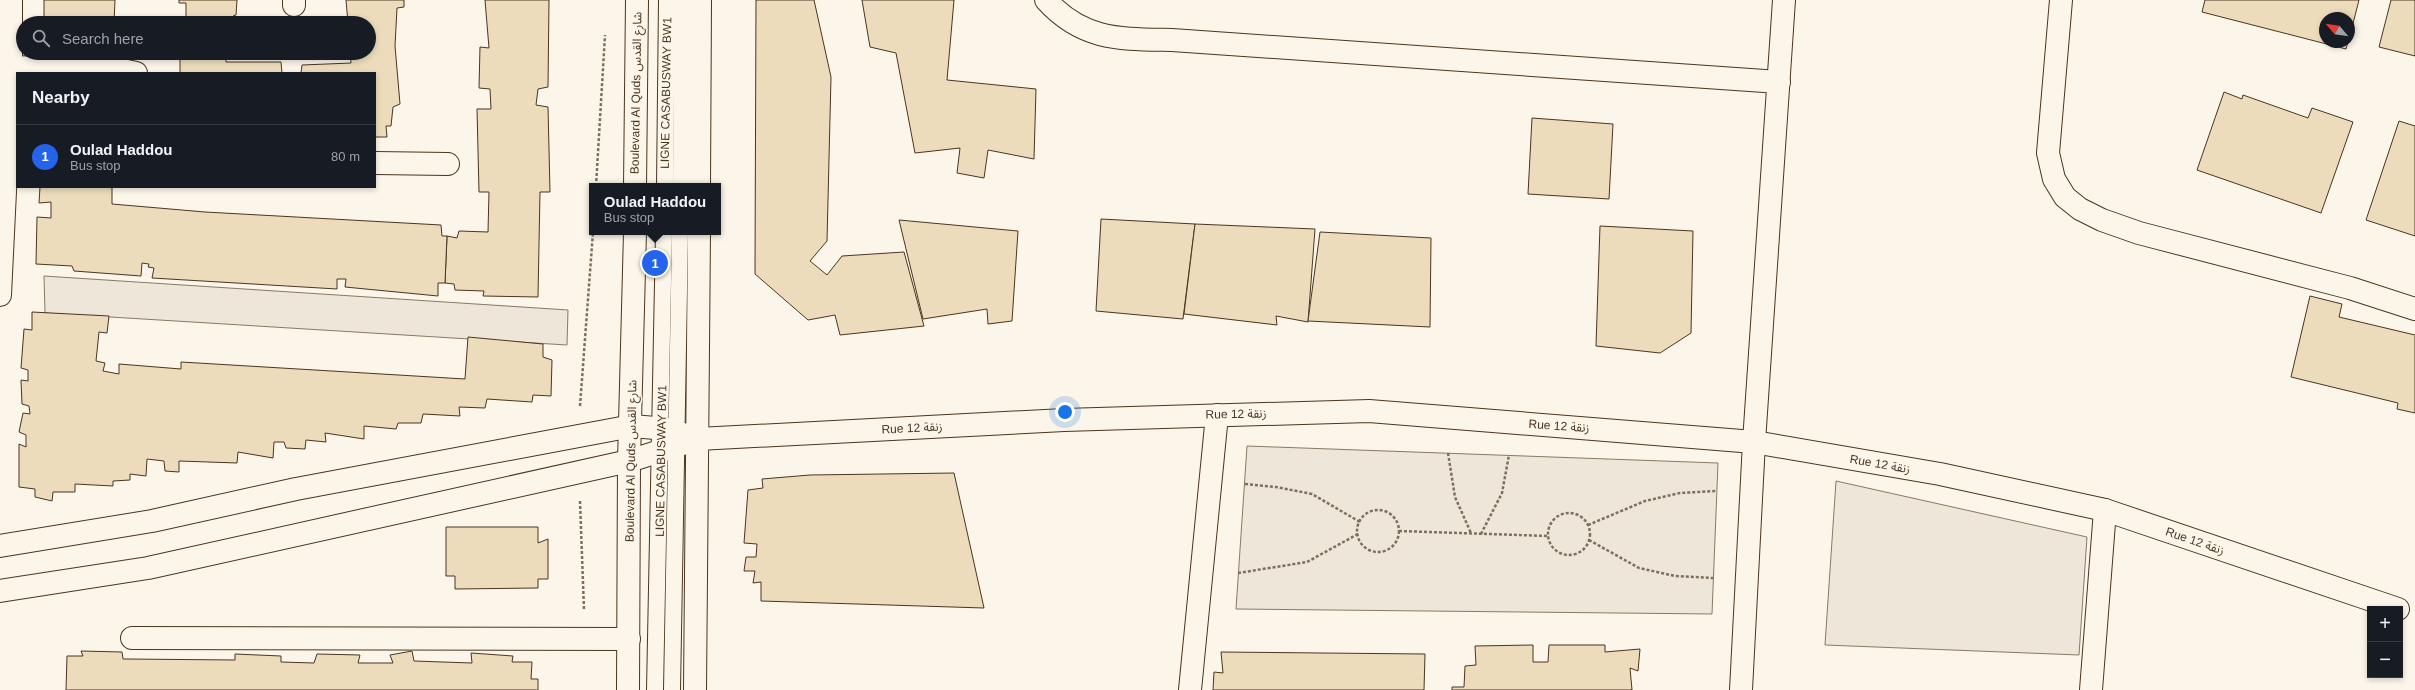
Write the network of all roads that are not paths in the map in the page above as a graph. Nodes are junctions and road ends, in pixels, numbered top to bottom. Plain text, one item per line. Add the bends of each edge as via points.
1 (11, 0) edge
2 (637, 0) edge
3 (667, 0) edge
4 (682, 0) edge
5 (700, 0) edge
6 (1046, 0) edge
7 (1784, 0) edge
8 (2061, 0) edge
9 (11, 67) junction
10 (131, 72) edge
11 (1779, 82) junction
12 (376, 163) edge
13 (448, 164) dead end
14 (635, 183) edge
15 (665, 183) edge
16 (680, 183) edge
17 (699, 183) edge
18 (635, 235) edge
19 (664, 235) edge
20 (680, 235) edge
21 (699, 235) edge
22 (0, 295) edge
23 (2415, 309) edge
24 (1217, 414) junction
25 (632, 426) junction
26 (675, 440) junction
27 (1754, 442) junction
28 (630, 462) junction
29 (2105, 510) junction
30 (0, 546) edge
31 (0, 591) edge
32 (2390, 606) edge
33 (2403, 610) edge
34 (2415, 615) edge
35 (132, 638) dead end
36 (629, 639) junction
37 (628, 690) edge
38 (655, 690) edge
39 (672, 690) edge
40 (695, 690) edge
41 (1190, 690) edge
42 (1742, 690) edge
43 (2092, 690) edge

1 - 9 street
2 - 14 street, Boulevard Al Quds شارع القدس
3 - 15 lane, LIGNE CASABUSWAY BW1
4 - 16 lane, LIGNE CASABUSWAY BW1
5 - 17 street
6 - 11 street via 1076,25 1098,34 1128,39
7 - 11 street
8 - 23 street via 2048,153 2054,179 2065,197 2080,209 2102,220 2139,233 2350,288
9 - 10 street
9 - 22 street
11 - 27 street
12 - 13 street
18 - 25 street, Boulevard Al Quds شارع القدس
19 - 26 lane, LIGNE CASABUSWAY BW1
20 - 26 lane, LIGNE CASABUSWAY BW1
21 - 26 street
24 - 26 street, Rue 12 زنقة
24 - 27 street, Rue 12 زنقة via 1369,411
24 - 41 street
25 - 26 street
25 - 28 street, Boulevard Al Quds شارع القدس
25 - 30 street via 296,489 152,521
26 - 28 street
26 - 38 lane, LIGNE CASABUSWAY BW1
26 - 39 lane, LIGNE CASABUSWAY BW1
26 - 40 street
27 - 29 street, Rue 12 زنقة via 1940,474
27 - 42 street
28 - 31 street via 148,568
28 - 36 street, Boulevard Al Quds شارع القدس
29 - 32 street, Rue 12 زنقة
29 - 43 street
33 - 34 street, Rue 12 زنقة
35 - 36 street
36 - 37 street, Boulevard Al Quds شارع القدس

